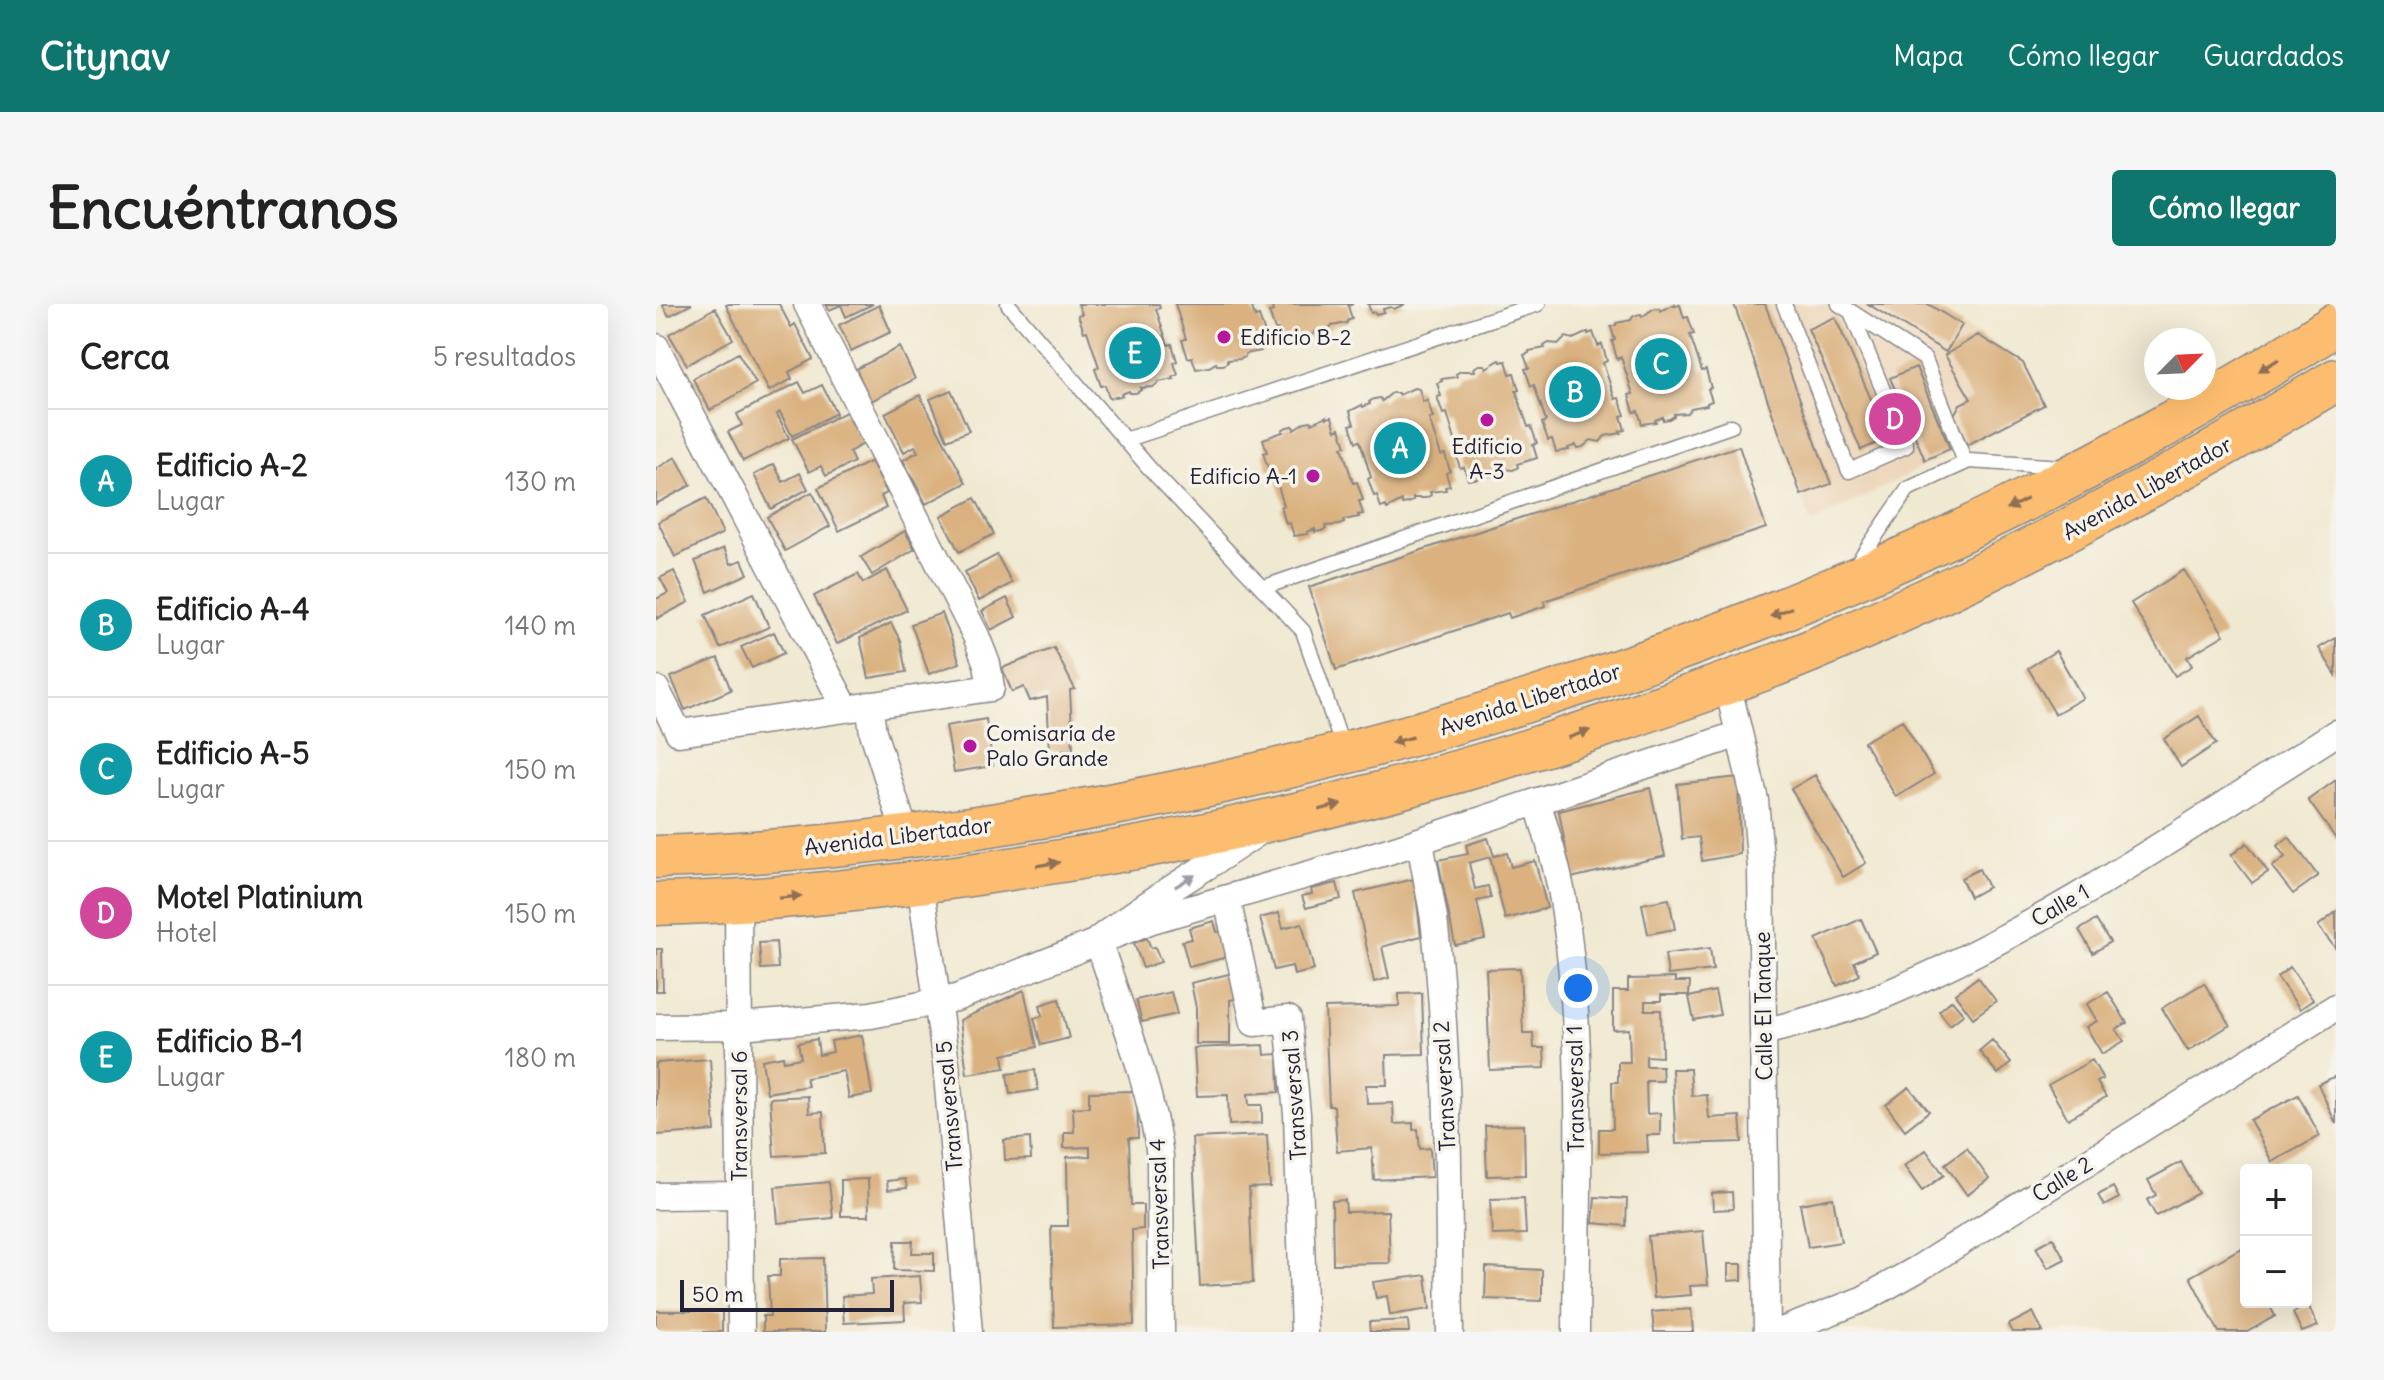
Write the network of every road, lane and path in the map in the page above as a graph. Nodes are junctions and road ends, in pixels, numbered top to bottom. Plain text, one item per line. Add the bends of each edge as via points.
1 (807, 304) edge
2 (1008, 304) edge
3 (1538, 304) edge
4 (1784, 304) edge
5 (1845, 308) edge
6 (2336, 324) edge
7 (656, 347) edge
8 (2336, 380) edge
9 (1731, 426) dead end
10 (1125, 440) junction
11 (1965, 462) junction
12 (2088, 468) junction
13 (1841, 586) junction
14 (1262, 588) junction
15 (1727, 683) junction
16 (656, 689) edge
17 (858, 707) junction
18 (2336, 733) edge
19 (1739, 734) junction
20 (1345, 755) junction
21 (1537, 801) junction
22 (1274, 821) junction
23 (906, 836) junction
24 (1420, 841) junction
25 (656, 857) edge
26 (920, 882) junction
27 (1227, 899) junction
28 (738, 900) junction
29 (656, 904) edge
30 (1098, 940) junction
31 (939, 1002) junction
32 (2336, 1007) edge
33 (739, 1026) junction
34 (656, 1027) edge
35 (1763, 1032) junction
36 (740, 1195) junction
37 (656, 1196) edge
38 (741, 1332) edge
39 (969, 1332) edge
40 (1161, 1332) edge
41 (1304, 1332) edge
42 (1450, 1332) edge
43 (1576, 1332) edge
44 (1767, 1332) edge
45 (1779, 1332) edge

1 - 17 street via 976,636 991,688
2 - 10 lane
3 - 10 lane
4 - 5 lane via 1849,471 1906,446
5 - 11 lane via 1925,359
6 -> 12 main road, Avenida Libertador
7 - 17 street
8 - 15 main road, Avenida Libertador via 2058,537 1880,621
9 - 14 lane
10 - 14 lane
11 - 12 lane
11 - 13 lane via 1908,489
12 -> 13 main road, Avenida Libertador
13 -> 20 main road, Avenida Libertador via 1741,628 1546,696
14 - 20 lane via 1303,631
15 - 19 street, Calle El Tanque
22 -> 15 main road, Avenida Libertador via 1496,761
16 - 17 street via 679,733
17 - 23 street via 873,732
18 - 35 street, Calle 1 via 1997,941 1884,995
19 - 21 street
19 - 35 street, Calle El Tanque via 1755,800 1760,855
20 - 23 main road, Avenida Libertador via 1123,803
21 - 24 street
21 - 43 street, Transversal 1 via 1556,867 1571,961 1577,1054
26 -> 22 main road, Avenida Libertador
30 -> 22 street
23 - 25 main road, Avenida Libertador via 777,851
23 - 26 main road
24 - 27 street
24 - 42 street, Transversal 2 via 1434,918 1440,1007
28 -> 26 main road, Avenida Libertador
26 - 31 street, Transversal 5
27 - 30 street
27 - 41 street, Transversal 3 via 1254,1023 1288,1019 1297,1114
28 - 29 main road, Avenida Libertador
28 - 33 street, Transversal 6
30 - 31 street
30 - 40 street, Transversal 4 via 1156,1128
31 - 33 street via 871,1015
31 - 39 street, Transversal 5
32 - 45 street, Calle 2 via 1916,1270 1864,1299
33 - 34 street
33 - 36 street, Transversal 6
35 - 44 street, Calle El Tanque
36 - 37 street
36 - 38 street, Transversal 6

